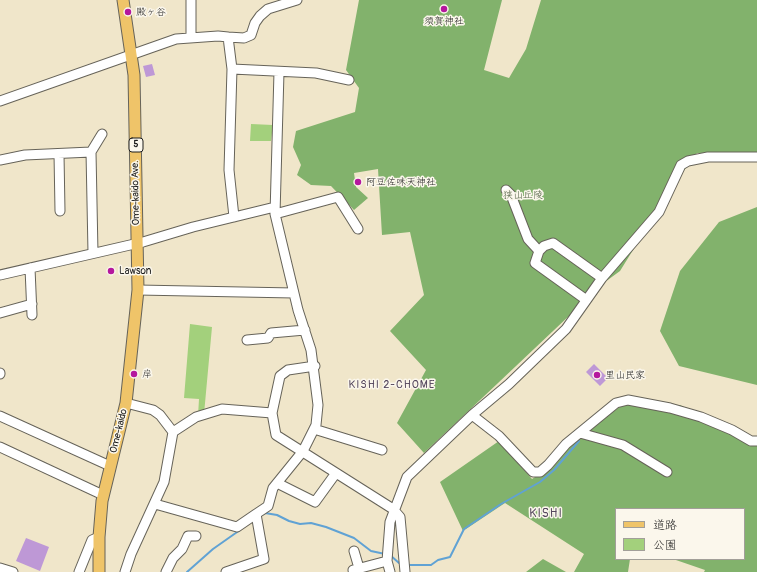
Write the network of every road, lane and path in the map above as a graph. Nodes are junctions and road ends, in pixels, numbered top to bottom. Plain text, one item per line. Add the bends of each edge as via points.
1 (123, 0) edge
2 (191, 0) edge
3 (297, 0) edge
4 (191, 37) junction
5 (228, 37) junction
6 (132, 54) junction
7 (232, 69) junction
8 (279, 72) junction
9 (348, 80) dead end
10 (0, 101) edge
11 (102, 134) dead end
12 (91, 152) junction
13 (59, 154) junction
14 (757, 158) edge
15 (0, 160) edge
16 (506, 190) dead end
17 (60, 211) dead end
18 (275, 211) junction
19 (234, 217) junction
20 (358, 229) dead end
21 (137, 242) junction
22 (539, 251) junction
23 (93, 253) junction
24 (30, 268) junction
25 (0, 275) edge
26 (602, 278) junction
27 (138, 290) junction
28 (294, 292) junction
29 (585, 299) junction
30 (32, 304) junction
31 (0, 313) edge
32 (32, 315) dead end
33 (305, 330) junction
34 (247, 340) dead end
35 (315, 366) junction
36 (126, 403) junction
37 (272, 413) junction
38 (472, 415) junction
39 (0, 416) edge
40 (314, 430) junction
41 (173, 432) junction
42 (580, 433) junction
43 (757, 441) edge
44 (0, 447) edge
45 (303, 450) junction
46 (382, 450) dead end
47 (110, 466) junction
48 (667, 472) dead end
49 (336, 473) junction
50 (277, 483) junction
51 (103, 495) junction
52 (155, 504) junction
53 (393, 510) junction
54 (257, 517) junction
55 (196, 536) dead end
56 (99, 537) junction
57 (354, 551) dead end
58 (387, 557) junction
59 (0, 568) edge
60 (14, 572) edge
61 (79, 572) edge
62 (99, 572) edge
63 (125, 572) edge
64 (166, 572) edge
65 (226, 572) edge
66 (390, 572) edge
67 (405, 572) edge

1 - 6 main road, Ome-kaido Ave. / 5
2 - 4 street
3 - 5 street via 265,11 255,23 251,35 244,38
4 - 5 street
4 - 6 street via 161,43
5 - 7 street
6 - 10 street
6 - 21 main road, Ome-kaido Ave. / 5
7 - 8 street
7 - 19 street via 229,170
8 - 9 street via 316,73
8 - 18 street
11 - 12 street
12 - 13 street
12 - 23 street
13 - 15 street via 25,155
13 - 17 street
14 - 26 street via 708,157 681,165 659,212
16 - 22 street via 511,195 528,239
18 - 19 street
18 - 20 street via 338,197
18 - 28 street
19 - 21 street
21 - 23 street
21 - 27 main road, Ome-kaido Ave. / 5
22 - 26 street via 553,243
22 - 29 street via 535,263
23 - 24 street
24 - 25 street
24 - 30 street
26 - 29 street
27 - 28 street
27 - 36 main road, Ome-kaido / 5
28 - 33 street
29 - 38 street via 566,329 509,384
30 - 31 street
30 - 32 street
33 - 34 street via 271,333 268,338
33 - 35 street
35 - 37 street via 288,370 280,376
35 - 40 street via 318,405
36 - 41 street via 160,414
36 - 47 main road, Ome-kaido / 5
37 - 41 street via 222,409 196,417
37 - 45 street via 276,435
38 - 42 street via 499,436 533,472 540,472
38 - 53 street via 406,477
39 - 47 street
40 - 45 street
40 - 46 street
41 - 52 street via 164,482
42 - 43 street via 616,403 628,400 701,417 750,441
42 - 48 street via 623,445
44 - 51 street
45 - 49 street
45 - 50 street
47 - 51 main road, Ome-kaido / 5
49 - 50 street via 315,502
49 - 53 street
50 - 54 street via 268,506
51 - 56 main road, Ome-kaido / 5
52 - 54 street via 237,527
52 - 63 street
53 - 58 street
53 - 67 street via 400,517
54 - 65 street via 264,559
55 - 64 street via 188,536
56 - 61 street via 92,540
56 - 62 main road, Ome-kaido / 5
57 - 58 street via 356,569
58 - 66 street
59 - 60 street

